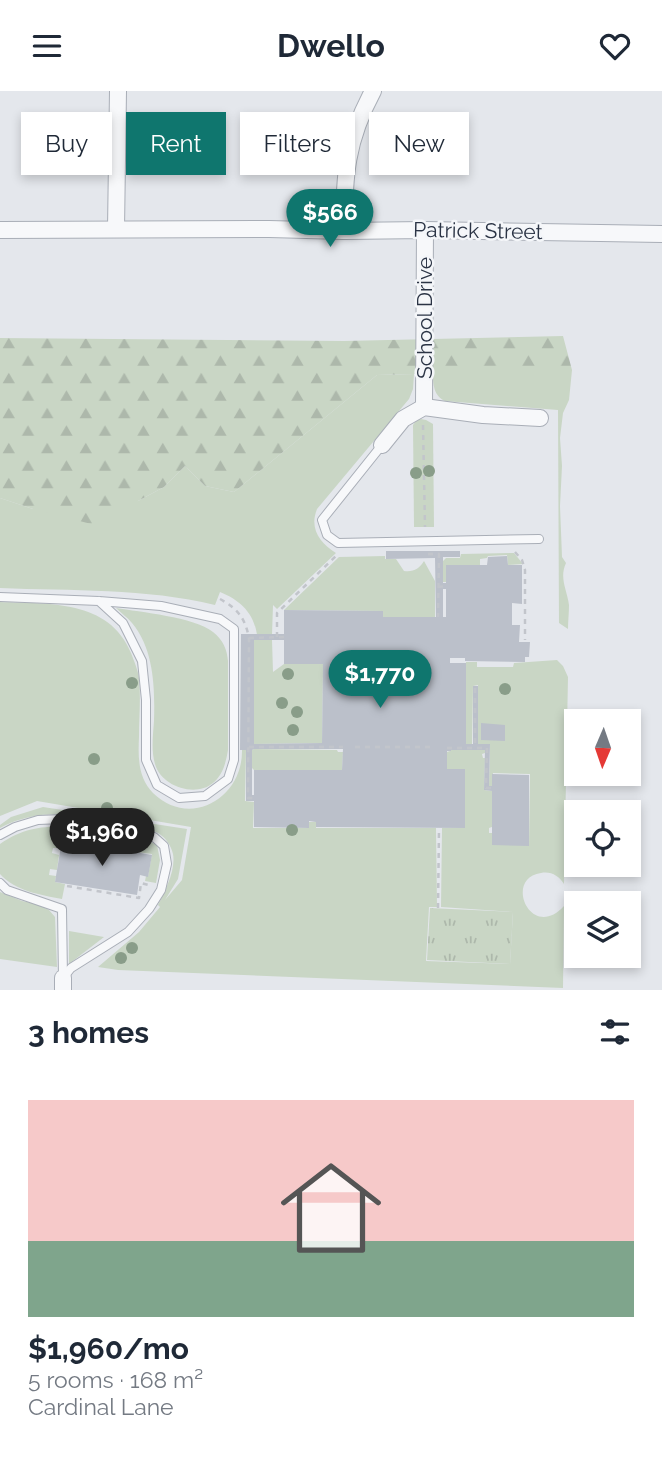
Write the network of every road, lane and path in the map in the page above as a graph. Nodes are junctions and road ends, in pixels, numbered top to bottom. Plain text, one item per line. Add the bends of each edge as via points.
1 (118, 91) edge
2 (373, 91) edge
3 (116, 229) junction
4 (0, 230) edge
5 (425, 230) junction
6 (344, 231) junction
7 (662, 234) edge
8 (423, 414) junction
9 (540, 418) dead end
10 (382, 445) joint
11 (425, 527) dead end
12 (539, 539) dead end
13 (514, 551) dead end
14 (338, 554) dead end
15 (424, 554) dead end
16 (446, 586) dead end
17 (439, 587) junction
18 (0, 597) edge
19 (99, 601) junction
20 (439, 617) dead end
21 (277, 637) junction
22 (284, 637) dead end
23 (249, 638) dead end
24 (525, 640) dead end
25 (475, 688) dead end
26 (249, 747) dead end
27 (342, 747) dead end
28 (355, 747) dead end
29 (433, 747) dead end
30 (447, 748) dead end
31 (475, 748) junction
32 (492, 788) dead end
33 (439, 828) dead end
34 (0, 835) edge
35 (0, 883) edge
36 (67, 886) dead end
37 (162, 888) junction
38 (438, 908) dead end
39 (63, 984) edge

1 - 3 street
2 - 6 street via 349,148
3 - 4 street, Patrick Street
3 - 6 street, Patrick Street
5 - 6 street, Patrick Street
5 - 7 street, Patrick Street
5 - 8 street, School Drive
8 - 9 street
8 - 10 street via 403,419
8 - 11 path
10 - 12 lane via 322,520 327,535 338,543
13 - 24 path via 525,570
14 - 21 path via 277,613
15 - 17 path via 441,554
16 - 17 path
17 - 20 path
18 - 19 lane
19 - 19 lane via 123,623 142,661 146,760 157,785 179,798 205,796 228,779 234,759 234,629 219,619 162,606
21 - 22 path
21 - 23 path
25 - 31 path
26 - 27 path
28 - 29 path
30 - 31 path
31 - 32 path via 487,748 486,788
33 - 38 path
34 - 37 lane via 38,820 64,819 154,837 164,846 167,863
35 - 39 lane via 7,890 62,909
36 - 37 path via 139,898 141,884
37 - 39 lane via 128,932 71,968

